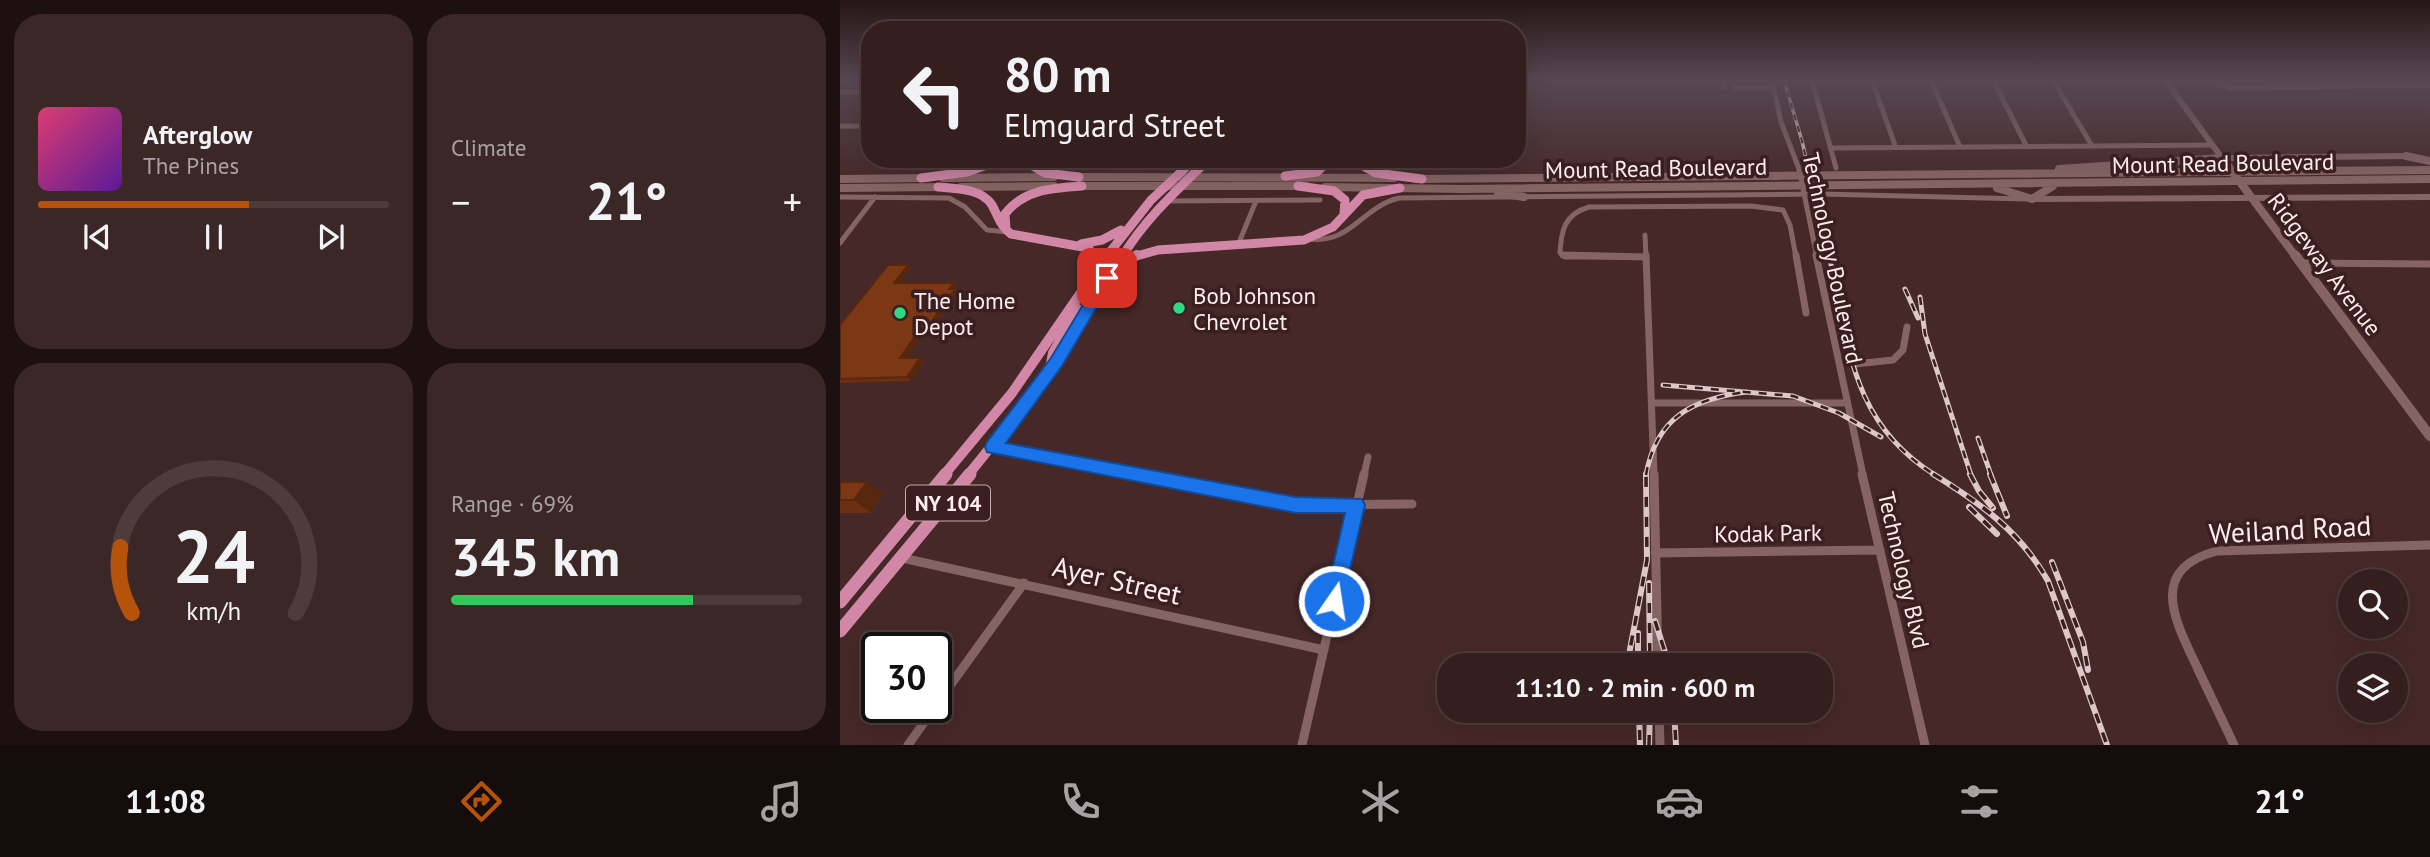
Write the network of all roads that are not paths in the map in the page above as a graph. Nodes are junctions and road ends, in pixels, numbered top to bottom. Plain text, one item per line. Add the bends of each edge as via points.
1 (1779, 115) edge
2 (1821, 115) edge
3 (1884, 115) edge
4 (1946, 115) edge
5 (2011, 115) edge
6 (2074, 115) edge
7 (2191, 115) edge
8 (861, 126) edge
9 (840, 127) edge
10 (2213, 145) junction
11 (2092, 146) junction
12 (2027, 147) junction
13 (1830, 148) junction
14 (1896, 148) junction
15 (1960, 148) junction
16 (2406, 156) junction
17 (2430, 156) edge
18 (2225, 161) junction
19 (2430, 161) edge
20 (1836, 167) dead end
21 (977, 168) edge
22 (1036, 168) edge
23 (1186, 168) edge
24 (1200, 168) edge
25 (1325, 168) edge
26 (1367, 168) edge
27 (2430, 170) edge
28 (2014, 175) junction
29 (1285, 176) junction
30 (920, 178) junction
31 (840, 179) edge
32 (1422, 179) junction
33 (2430, 179) edge
34 (1080, 181) junction
35 (2056, 184) junction
36 (1793, 185) junction
37 (1820, 185) junction
38 (1965, 185) junction
39 (1298, 186) junction
40 (938, 187) junction
41 (840, 188) edge
42 (1399, 188) junction
43 (1463, 189) junction
44 (840, 197) edge
45 (875, 197) junction
46 (1524, 197) junction
47 (2430, 197) edge
48 (2253, 198) junction
49 (2032, 199) junction
50 (1320, 200) dead end
51 (1165, 201) junction
52 (1256, 201) junction
53 (1342, 219) junction
54 (1140, 220) junction
55 (1008, 232) junction
56 (1645, 235) dead end
57 (1310, 239) junction
58 (840, 243) edge
59 (1070, 243) junction
60 (1238, 245) junction
61 (1164, 249) junction
62 (1646, 257) junction
63 (2301, 263) junction
64 (2430, 264) edge
65 (1094, 274) junction
66 (1107, 278) junction
67 (1086, 286) junction
68 (1806, 313) dead end
69 (1907, 327) dead end
70 (1855, 364) dead end
71 (1051, 370) junction
72 (1653, 403) junction
73 (1846, 403) junction
74 (2430, 436) edge
75 (993, 447) junction
76 (1368, 457) dead end
77 (1412, 504) dead end
78 (1356, 505) junction
79 (2430, 545) edge
80 (1880, 551) junction
81 (1656, 553) junction
82 (901, 558) junction
83 (1024, 583) junction
84 (840, 602) edge
85 (840, 631) edge
86 (1324, 649) junction
87 (1658, 653) edge
88 (952, 684) edge
89 (924, 723) edge
90 (1659, 723) edge
91 (908, 745) edge
92 (1302, 745) edge
93 (1660, 745) edge
94 (1925, 745) edge
95 (2234, 745) edge

1 - 73 street, Technology Boulevard via 1802,179
2 - 13 street
3 - 14 street
4 - 15 street
5 - 12 street
6 - 11 street
7 - 10 street, Ridgeway Avenue
8 - 9 street
10 - 11 street
10 - 18 street, Ridgeway Avenue
11 - 12 street
12 - 15 street
13 - 14 street
13 - 20 street
14 - 15 street
16 - 17 street, Mount Read Boulevard
16 - 18 street, Mount Read Boulevard
16 - 19 main road
18 - 28 main road via 2036,170
18 - 48 main road, Ridgeway Avenue
21 - 30 highway
22 - 34 highway
23 - 54 highway, NY 104 via 1151,200
24 - 51 highway, NY 104
25 - 29 highway
26 - 32 highway
27 - 28 main road, Mount Read Boulevard
28 - 37 main road, Mount Read Boulevard
29 - 32 main road, Mount Read Boulevard
29 - 34 main road, Mount Read Boulevard
30 - 31 main road, Mount Read Boulevard
30 - 34 main road, Mount Read Boulevard
32 - 36 main road, Mount Read Boulevard
33 - 35 main road, Mount Read Boulevard
34 - 39 main road, Mount Read Boulevard
34 - 40 main road, Mount Read Boulevard
34 - 55 highway via 1020,199 1005,214
35 - 38 main road, Mount Read Boulevard
35 - 49 main road
36 - 37 main road, Mount Read Boulevard
36 - 43 main road, Mount Read Boulevard
36 - 46 street, Mount Read Boulevard
37 - 38 main road, Mount Read Boulevard
37 - 49 street, Mount Read Boulevard
38 - 49 main road via 2007,190
39 - 42 main road, Mount Read Boulevard
39 - 53 highway via 1340,194 1346,202
40 - 41 main road, Mount Read Boulevard
40 - 55 highway via 982,195
42 - 43 main road, Mount Read Boulevard
42 - 53 highway via 1363,195
43 - 46 main road
44 - 45 street
45 - 55 street via 953,199 983,228
45 - 58 street
46 - 57 street, Mount Read Boulevard via 1388,200 1371,208 1342,236
47 - 48 street, Mount Read Boulevard
48 - 49 street, Mount Read Boulevard
48 - 63 main road, Ridgeway Avenue
50 - 52 street
51 - 52 street
51 - 54 highway, NY 104
52 - 60 street
53 - 57 highway
54 - 59 highway via 1104,239
54 - 61 highway via 1139,243
54 - 65 highway, NY 104
54 - 66 highway, NY 104
55 - 59 highway
56 - 62 street
57 - 60 highway
59 - 65 highway via 1094,253
60 - 61 highway
61 - 66 highway via 1132,257
62 - 68 street via 1565,257 1560,253 1562,227 1577,212 1589,208 1751,206 1783,210 1790,225
62 - 72 street
63 - 64 street
63 - 74 main road, Ridgeway Avenue
65 - 67 highway, NY 104
66 - 71 highway, NY 104
67 - 71 highway via 1053,353
67 - 84 highway, NY 104 via 995,416
69 - 70 street via 1906,348 1900,358
71 - 75 highway, NY 104
72 - 73 street
72 - 81 street
73 - 80 street, Technology Blvd
75 - 78 street via 1296,505
75 - 82 highway, NY 104
76 - 78 street
77 - 78 street
78 - 86 street
79 - 95 street, Weiland Road via 2217,551 2202,554 2181,568 2172,587 2175,620
80 - 81 street, Kodak Park
80 - 94 street, Technology Blvd
81 - 87 street
82 - 83 street, Ayer Street
82 - 85 highway, NY 104
83 - 86 street, Ayer Street
83 - 88 street
86 - 92 street
89 - 91 street
90 - 93 street

